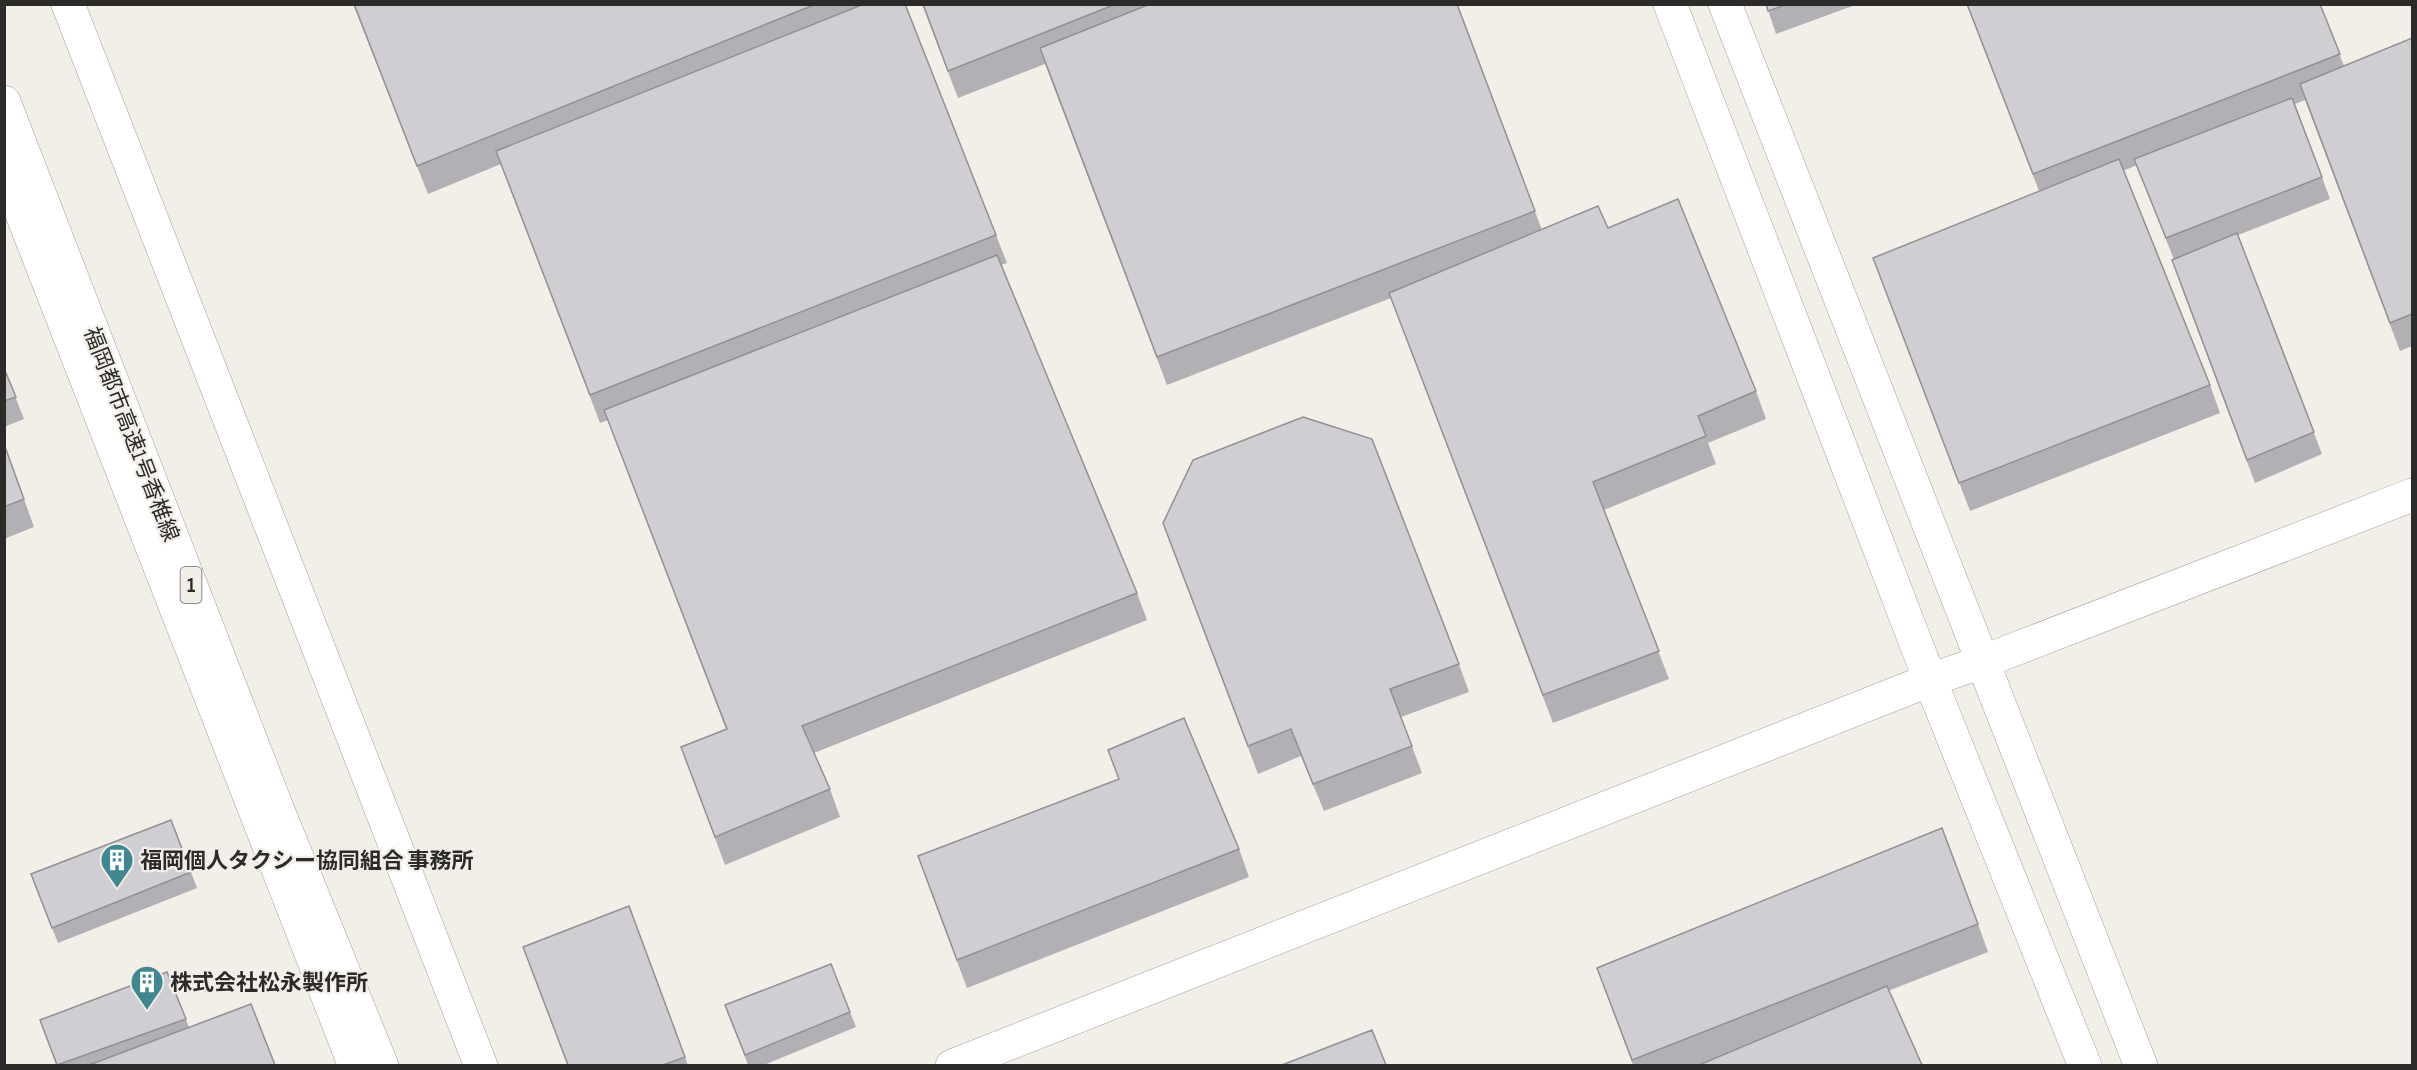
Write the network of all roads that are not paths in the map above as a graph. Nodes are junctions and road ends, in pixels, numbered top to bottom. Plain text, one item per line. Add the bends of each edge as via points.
1 (68, 4) edge
2 (1670, 4) edge
3 (1725, 4) edge
4 (4, 102) edge
5 (4, 143) edge
6 (4, 168) edge
7 (2412, 495) edge
8 (1982, 662) junction
9 (1930, 680) junction
10 (355, 1065) edge
11 (363, 1065) edge
12 (382, 1065) edge
13 (482, 1065) edge
14 (952, 1065) edge
15 (2085, 1065) edge
16 (2141, 1065) edge

1 - 13 main road
2 - 9 main road
3 - 8 main road
4 - 12 main road, 福岡都市高速1号香椎線 / 1 via 277,808
5 - 11 main road, 福岡都市高速1号香椎線 / 1
6 - 10 main road
7 - 8 main road
8 - 9 main road
8 - 16 main road
9 - 14 main road
9 - 15 main road

